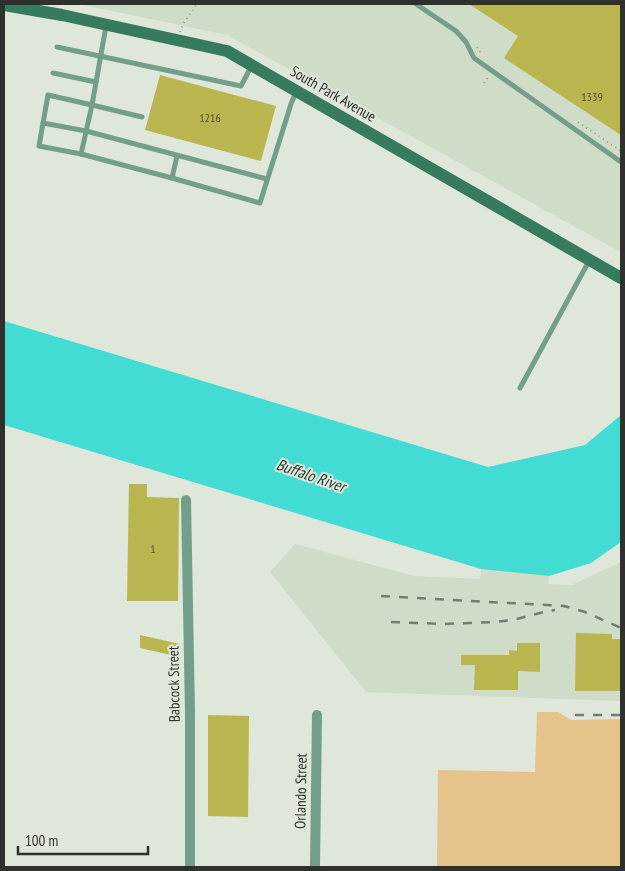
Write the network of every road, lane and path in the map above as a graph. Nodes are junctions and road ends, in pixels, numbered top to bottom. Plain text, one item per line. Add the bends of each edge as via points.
1 (4, 4) edge
2 (197, 4) edge
3 (416, 4) edge
4 (106, 25) junction
5 (177, 40) junction
6 (475, 44) dead end
7 (57, 47) dead end
8 (101, 57) junction
9 (483, 57) dead end
10 (252, 65) junction
11 (53, 72) dead end
12 (96, 82) junction
13 (296, 91) junction
14 (92, 104) junction
15 (142, 118) dead end
16 (574, 120) dead end
17 (43, 123) junction
18 (86, 131) junction
19 (621, 150) edge
20 (81, 154) junction
21 (177, 156) junction
22 (621, 162) edge
23 (172, 178) junction
24 (268, 180) junction
25 (590, 260) junction
26 (621, 278) edge
27 (520, 388) dead end
28 (186, 500) dead end
29 (317, 715) dead end
30 (190, 867) edge
31 (315, 867) edge

1 - 4 street, South Park Avenue
2 - 5 path via 183,24
3 - 22 lane via 456,31 474,58
4 - 5 street, South Park Avenue
4 - 8 lane
5 - 10 street, South Park Avenue via 221,49
6 - 9 path
7 - 8 lane
8 - 10 lane via 241,86
8 - 12 lane
10 - 13 street, South Park Avenue
11 - 12 lane
12 - 14 lane
13 - 24 lane
13 - 25 street, South Park Avenue
14 - 15 lane
14 - 17 lane via 48,95
14 - 18 lane
16 - 19 path
17 - 18 lane
17 - 20 lane via 39,146
18 - 20 lane
18 - 21 lane
20 - 23 lane
21 - 23 lane
21 - 24 lane
23 - 24 lane via 260,203
25 - 26 street, South Park Avenue
25 - 27 lane
28 - 30 street, Babcock Street
29 - 31 street, Orlando Street

